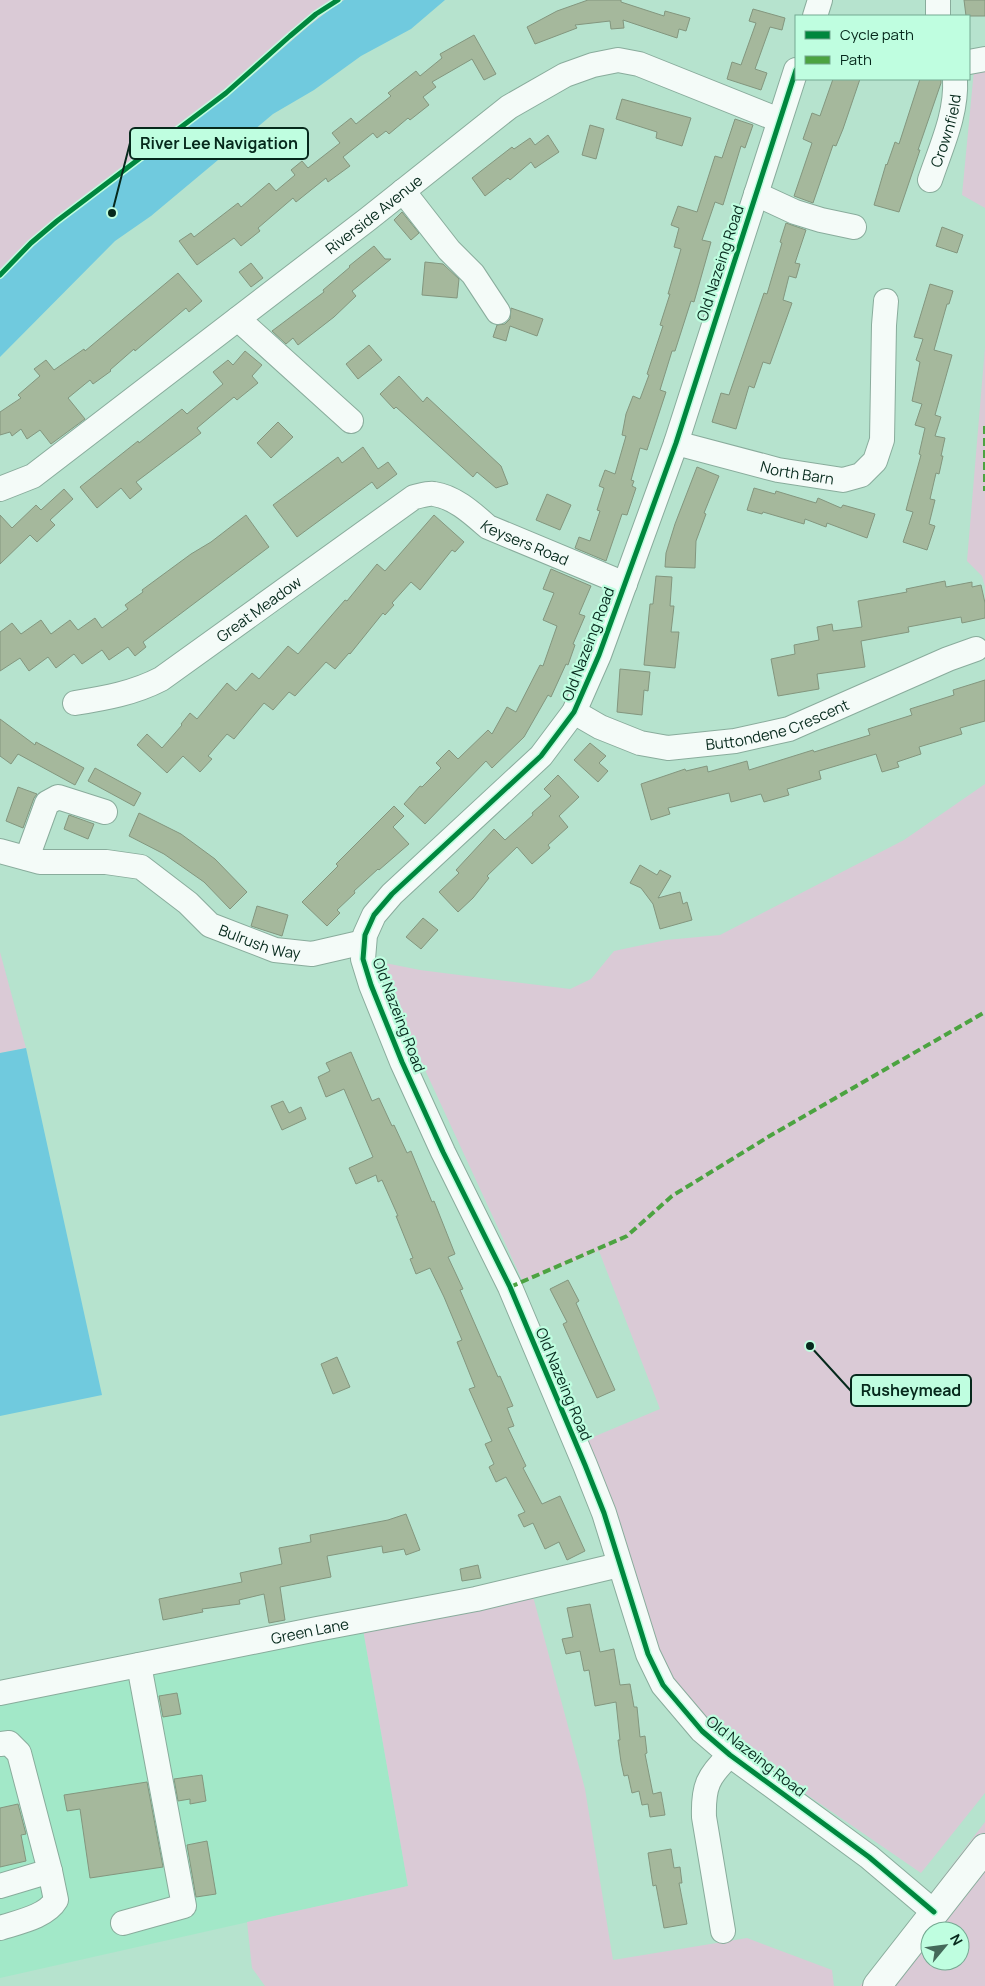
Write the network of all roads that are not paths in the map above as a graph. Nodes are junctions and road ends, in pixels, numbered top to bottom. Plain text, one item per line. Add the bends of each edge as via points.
1 (820, 0) edge
2 (938, 0) edge
3 (815, 15) edge
4 (938, 15) edge
5 (985, 60) edge
6 (970, 62) edge
7 (795, 73) edge
8 (955, 80) edge
9 (779, 120) junction
10 (930, 180) dead end
11 (403, 191) junction
12 (756, 194) junction
13 (854, 227) dead end
14 (886, 301) dead end
15 (498, 312) dead end
16 (238, 319) junction
17 (351, 421) dead end
18 (676, 443) junction
19 (0, 489) edge
20 (432, 494) joint
21 (625, 584) junction
22 (976, 649) dead end
23 (75, 703) dead end
24 (574, 712) junction
25 (105, 812) dead end
26 (0, 851) edge
27 (27, 858) junction
28 (364, 942) junction
29 (620, 1565) junction
30 (139, 1666) junction
31 (0, 1693) edge
32 (0, 1744) edge
33 (730, 1755) junction
34 (985, 1848) edge
35 (50, 1871) junction
36 (0, 1886) edge
37 (934, 1912) junction
38 (123, 1923) dead end
39 (0, 1928) edge
40 (722, 1931) dead end
41 (877, 1986) edge

1 - 3 street
2 - 4 street
5 - 6 street
7 - 9 street, Old Nazeing Road
8 - 10 street, Crownfield via 956,96 949,125
9 - 11 street, Riverside Avenue via 639,64 618,60 593,64 565,75 509,107
9 - 12 street, Old Nazeing Road
11 - 15 street via 472,274
11 - 16 street, Riverside Avenue
12 - 13 street via 795,212
12 - 18 street, Old Nazeing Road
14 - 18 street, North Barn via 882,440 875,461 861,475 843,480 778,470
16 - 17 street
16 - 19 street, Riverside Avenue via 33,476
18 - 21 street, Old Nazeing Road
20 - 21 street, Keysers Road via 448,498 488,527
20 - 23 street, Great Meadow via 414,497 393,511 162,679 126,694
21 - 24 street, Old Nazeing Road
22 - 24 street, Buttondene Crescent via 948,658 789,729 735,741 668,748 640,744 600,728
24 - 28 street, Old Nazeing Road via 541,756 392,894 374,915
25 - 27 street via 58,797 47,803
26 - 27 street, Bulrush Way
27 - 28 street, Bulrush Way via 40,862 106,862 141,867 188,903 210,925 275,950 312,954
28 - 29 street, Old Nazeing Road via 363,958 371,985 402,1062 510,1287 598,1497
29 - 30 street, Green Lane via 476,1599
29 - 33 street, Old Nazeing Road via 648,1654 663,1685 702,1731
30 - 31 street, Green Lane
30 - 38 street via 184,1906
32 - 35 street via 9,1743 19,1753
33 - 37 street, Old Nazeing Road via 869,1857
33 - 40 street, Old Nazeing Road via 715,1770 704,1799
34 - 37 main road
35 - 36 street
35 - 39 street via 56,1900 53,1906
37 - 41 main road

